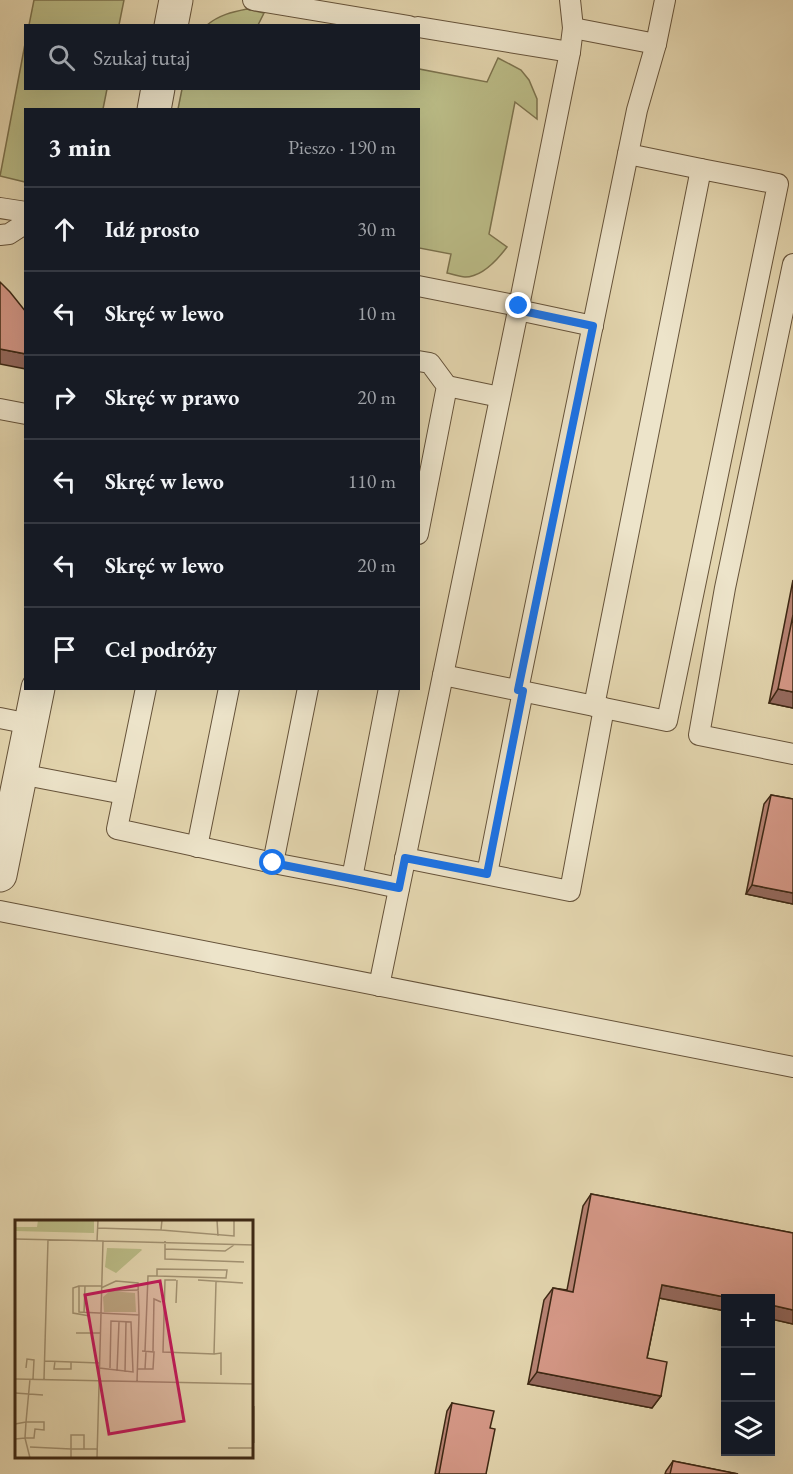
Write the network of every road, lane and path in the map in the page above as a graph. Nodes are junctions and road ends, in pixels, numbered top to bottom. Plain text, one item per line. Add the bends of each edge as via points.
1 (177, 0) edge
2 (253, 0) edge
3 (570, 0) edge
4 (665, 0) edge
5 (171, 24) edge
6 (397, 24) edge
7 (420, 27) edge
8 (573, 28) junction
9 (656, 44) junction
10 (570, 52) junction
11 (158, 90) edge
12 (154, 108) edge
13 (628, 154) junction
14 (701, 169) junction
15 (0, 208) edge
16 (24, 212) edge
17 (24, 225) edge
18 (0, 236) edge
19 (793, 264) edge
20 (420, 286) edge
21 (519, 308) junction
22 (593, 326) junction
23 (420, 361) edge
24 (447, 386) junction
25 (500, 397) junction
26 (0, 409) edge
27 (24, 414) edge
28 (420, 524) edge
29 (443, 675) junction
30 (37, 690) edge
31 (146, 690) edge
32 (229, 690) edge
33 (308, 690) edge
34 (389, 690) edge
35 (521, 691) junction
36 (599, 707) junction
37 (15, 721) edge
38 (793, 754) edge
39 (20, 774) junction
40 (124, 794) junction
41 (197, 847) junction
42 (405, 858) junction
43 (273, 863) junction
44 (487, 874) junction
45 (0, 875) edge
46 (352, 878) junction
47 (399, 888) junction
48 (0, 912) edge
49 (379, 986) junction
50 (793, 1067) edge

1 - 5 street
2 - 6 lane
3 - 8 lane
4 - 9 lane
7 - 10 lane
8 - 9 lane
8 - 10 lane
9 - 13 lane
10 - 21 lane
11 - 12 street
13 - 14 lane
13 - 22 lane
14 - 36 lane
14 - 36 lane via 778,184 667,721
15 - 16 lane
17 - 18 lane
19 - 38 lane via 725,588 699,735
20 - 21 lane
21 - 22 lane
21 - 25 lane
22 - 35 lane
23 - 24 lane via 430,363
24 - 25 lane
24 - 28 lane
25 - 29 lane
26 - 27 lane
29 - 35 lane
29 - 42 lane
30 - 37 street
31 - 40 lane
32 - 41 lane
33 - 43 lane
34 - 46 lane
35 - 36 lane
35 - 44 lane
36 - 44 lane via 570,891
37 - 39 street
39 - 40 lane
39 - 45 street
40 - 41 lane via 117,830
41 - 43 lane
42 - 44 lane
42 - 47 lane
43 - 46 lane
46 - 47 lane
47 - 49 lane
48 - 49 lane
49 - 50 lane

